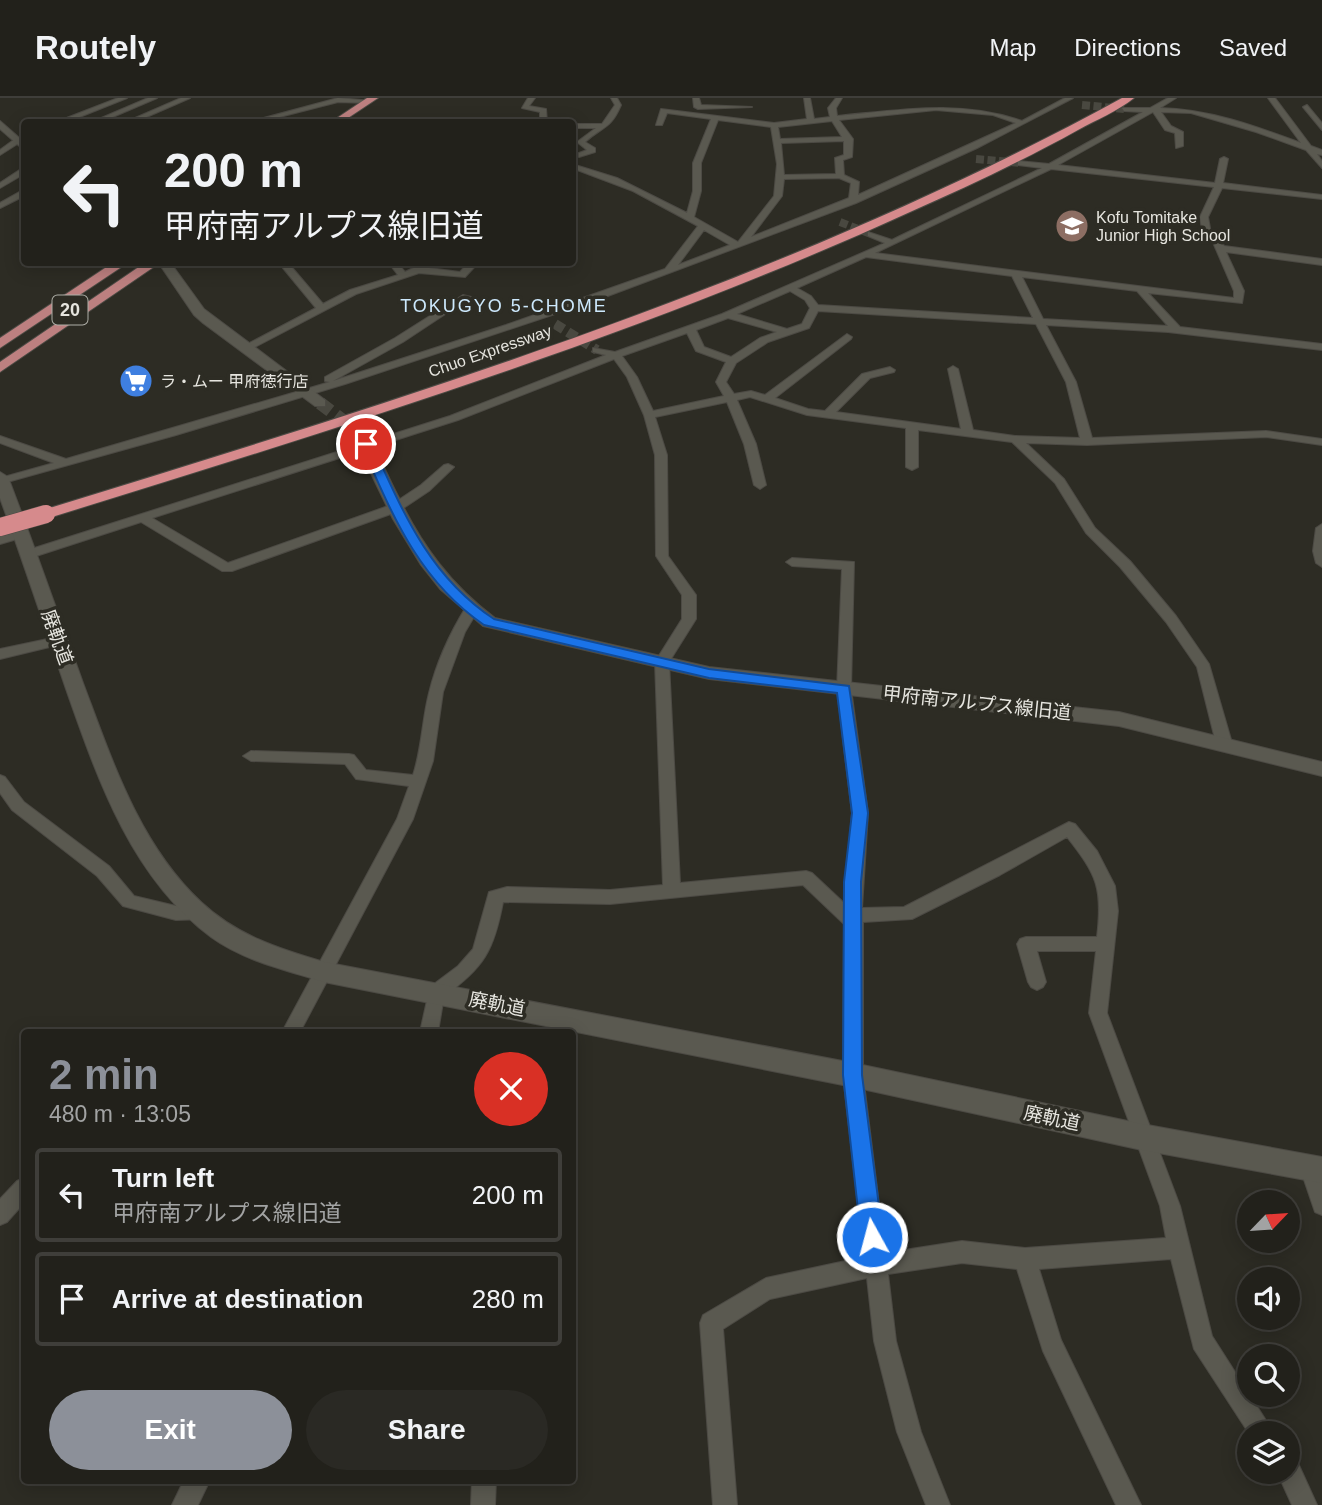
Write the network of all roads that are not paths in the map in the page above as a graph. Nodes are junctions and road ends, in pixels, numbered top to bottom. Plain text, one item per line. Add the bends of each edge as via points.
1 (124, 98) edge
2 (155, 98) edge
3 (187, 98) edge
4 (384, 98) edge
5 (532, 98) edge
6 (614, 98) edge
7 (696, 98) edge
8 (807, 98) edge
9 (839, 98) edge
10 (1111, 98) edge
11 (1173, 98) edge
12 (1270, 98) edge
13 (371, 99) edge
14 (1065, 100) edge
15 (748, 102) edge
16 (1127, 103) edge
17 (1082, 105) dead end
18 (1307, 107) dead end
19 (1153, 109) junction
20 (715, 118) junction
21 (68, 119) edge
22 (103, 119) edge
23 (137, 119) edge
24 (265, 119) edge
25 (349, 119) edge
26 (350, 119) edge
27 (544, 119) edge
28 (833, 120) junction
29 (749, 121) junction
30 (811, 121) junction
31 (659, 123) dead end
32 (1022, 123) junction
33 (0, 124) edge
34 (774, 125) junction
35 (605, 126) junction
36 (576, 127) edge
37 (1322, 128) edge
38 (1301, 137) junction
39 (1312, 137) dead end
40 (849, 139) junction
41 (777, 141) junction
42 (576, 142) edge
43 (21, 144) edge
44 (1179, 146) dead end
45 (1308, 147) junction
46 (0, 153) edge
47 (1322, 153) edge
48 (582, 155) dead end
49 (953, 156) junction
50 (976, 159) tunnel mouth
51 (1224, 159) dead end
52 (1021, 163) tunnel mouth
53 (1322, 166) edge
54 (1049, 167) junction
55 (576, 168) edge
56 (21, 174) edge
57 (840, 176) junction
58 (780, 177) junction
59 (0, 186) edge
60 (1219, 186) junction
61 (21, 195) edge
62 (1322, 197) edge
63 (853, 201) junction
64 (0, 206) edge
65 (690, 218) junction
66 (703, 226) junction
67 (871, 234) tunnel mouth
68 (893, 243) junction
69 (739, 245) junction
70 (1219, 248) junction
71 (865, 255) junction
72 (1322, 262) edge
73 (105, 266) edge
74 (118, 266) edge
75 (135, 266) edge
76 (149, 266) edge
77 (167, 266) edge
78 (286, 266) dead end
79 (395, 266) edge
80 (427, 266) edge
81 (471, 266) edge
82 (419, 270) junction
83 (668, 271) junction
84 (1016, 275) junction
85 (404, 276) junction
86 (791, 288) junction
87 (1141, 290) junction
88 (466, 297) dead end
89 (815, 308) junction
90 (322, 309) junction
91 (728, 315) junction
92 (543, 318) junction
93 (1039, 320) junction
94 (555, 324) tunnel mouth
95 (690, 328) junction
96 (1177, 330) junction
97 (788, 333) junction
98 (0, 335) edge
99 (847, 337) dead end
100 (0, 344) edge
101 (1322, 347) edge
102 (245, 348) junction
103 (597, 349) tunnel mouth
104 (615, 355) junction
105 (0, 357) edge
106 (732, 361) junction
107 (0, 368) edge
108 (953, 369) dead end
109 (890, 370) dead end
110 (304, 392) junction
111 (730, 397) junction
112 (768, 398) junction
113 (320, 403) tunnel mouth
114 (649, 415) junction
115 (827, 415) junction
116 (912, 426) junction
117 (968, 433) junction
118 (362, 438) junction
119 (0, 439) edge
120 (1015, 439) junction
121 (1087, 442) junction
122 (1322, 442) edge
123 (65, 463) junction
124 (448, 467) dead end
125 (912, 467) dead end
126 (1, 479) edge
127 (760, 485) dead end
128 (44, 508) junction
129 (395, 508) junction
130 (0, 514) edge
131 (143, 518) junction
132 (1322, 528) edge
133 (12, 539) edge
134 (792, 562) dead end
135 (1322, 563) edge
136 (471, 610) junction
137 (57, 641) junction
138 (0, 654) edge
139 (662, 662) junction
140 (844, 689) junction
141 (1224, 743) junction
142 (251, 756) dead end
143 (1322, 769) edge
144 (0, 781) edge
145 (418, 782) junction
146 (672, 890) junction
147 (199, 914) junction
148 (854, 919) junction
149 (1105, 944) junction
150 (324, 972) junction
151 (1037, 982) dead end
152 (436, 992) junction
153 (293, 1029) edge
154 (430, 1029) edge
155 (853, 1075) junction
156 (1142, 1137) junction
157 (1316, 1169) edge
158 (21, 1191) edge
159 (1322, 1206) edge
160 (0, 1215) edge
161 (1179, 1248) junction
162 (1026, 1259) junction
163 (875, 1265) junction
164 (1254, 1421) edge
165 (196, 1484) edge
166 (484, 1484) edge
167 (1295, 1484) edge
168 (184, 1505) edge
169 (483, 1505) edge
170 (725, 1505) edge
171 (938, 1505) edge
172 (1129, 1505) edge
173 (1305, 1505) edge

1 - 21 street
2 - 22 street
3 - 23 street
4 - 26 highway
5 - 27 street via 524,107 544,110
6 - 35 street via 618,104
7 - 15 street via 698,107
8 - 30 street
9 - 28 street via 832,108
10 - 128 highway, Chuo Expressway via 926,191 663,299
11 - 19 street
12 - 38 street
13 - 24 street via 338,100
13 - 25 highway
14 - 17 street
14 - 32 street
15 - 29 street
16 - 19 street
16 - 128 highway, Chuo Expressway via 1008,163 788,262 545,353 389,406
18 - 37 street
19 - 44 street via 1168,128 1180,132
19 - 45 street via 1191,111
19 - 54 street
20 - 29 street
20 - 31 street via 664,111
20 - 65 street via 697,163 697,191
28 - 30 street
28 - 32 street via 936,108 994,113
28 - 40 street
29 - 34 street
30 - 34 street
32 - 49 street
33 - 43 street
34 - 41 street
35 - 36 street
35 - 42 street
38 - 39 street
38 - 45 street
40 - 41 street
40 - 57 street via 848,157 839,158
41 - 58 street
42 - 48 street via 592,150
43 - 46 street
45 - 47 street
45 - 53 street
49 - 50 street
49 - 63 street
51 - 60 street
52 - 54 street
54 - 60 street
54 - 68 street
55 - 65 street
56 - 59 street
57 - 58 street
57 - 63 street via 855,182
58 - 69 street via 778,196
60 - 62 street
60 - 70 street via 1204,217 1207,236 1216,238
61 - 64 street
63 - 69 street via 826,216
65 - 66 street
66 - 69 street
66 - 83 street
67 - 68 street
68 - 71 street
69 - 83 street
70 - 72 street
70 - 87 street via 1239,301
71 - 84 street
71 - 86 street
73 - 98 highway
74 - 100 highway, 20
75 - 105 highway, 20
76 - 107 highway
77 - 102 street via 198,312
78 - 90 street
79 - 85 street
80 - 82 street
81 - 82 street via 461,275
82 - 85 street
83 - 92 street
84 - 87 street
84 - 93 street
85 - 90 street via 354,292
86 - 89 street
86 - 91 street
87 - 96 street
88 - 110 street
89 - 93 street
89 - 97 street via 806,326
90 - 102 street
91 - 95 street
91 - 97 street
92 - 94 street
92 - 110 street
93 - 96 street
93 - 121 street via 1071,382
95 - 104 street
95 - 106 street via 700,349
96 - 101 street
97 - 106 street via 764,340
99 - 112 street
102 - 110 street
103 - 104 street
104 - 114 street via 632,377
104 - 118 street via 454,418
106 - 111 street via 721,382
108 - 117 street
109 - 115 street via 866,376
110 - 113 street
110 - 123 street
111 - 112 street via 751,394
111 - 114 street
111 - 127 street via 754,448
112 - 115 street
114 - 139 street via 661,455 662,556 690,595 689,620
115 - 116 street
116 - 117 street
116 - 125 street
117 - 120 street
118 - 129 street, 甲府南アルプス線旧道
118 - 131 street
119 - 123 street
120 - 121 street
120 - 141 street via 1060,481 1090,530 1171,619 1204,667
121 - 122 street via 1266,434
123 - 126 street
124 - 129 street
126 - 133 street, 廃軌道
128 - 130 highway, Chuo Expressway
128 - 133 highway, Chuo Expressway, bridge
129 - 131 street via 227,568
129 - 136 street, 甲府南アルプス線旧道 via 417,550
131 - 133 street
132 - 135 street
133 - 137 street, 廃軌道
134 - 140 street via 849,565
136 - 139 street, 甲府南アルプス線旧道 via 489,622
136 - 145 street via 436,692
137 - 138 street
137 - 147 street, 廃軌道 via 130,824
139 - 140 street, 甲府南アルプス線旧道 via 709,673
139 - 146 street
140 - 141 street, 甲府南アルプス線旧道 via 1119,719
140 - 148 street via 860,813
141 - 143 street, 甲府南アルプス線旧道
142 - 145 street via 349,760 361,775
144 - 147 street via 18,806 103,871 130,901
145 - 150 street via 405,819
146 - 148 street via 806,878
146 - 152 street via 610,897 495,897 479,958
147 - 150 street, 廃軌道 via 254,950
148 - 149 street via 906,914 1069,828 1107,886
148 - 155 street
149 - 151 street via 1026,944
149 - 156 street via 1098,1013
150 - 152 street, 廃軌道
150 - 153 street
152 - 154 street
152 - 155 street, 廃軌道
155 - 156 street, 廃軌道
155 - 163 street
156 - 157 street, 廃軌道
156 - 161 street via 1170,1206
157 - 159 street
158 - 160 street
161 - 162 street
161 - 164 street via 1202,1341
162 - 163 street via 962,1252
162 - 172 street via 1051,1343
163 - 170 street via 766,1289 710,1323
163 - 171 street via 885,1341 909,1432
165 - 168 street
166 - 169 street
167 - 173 street

